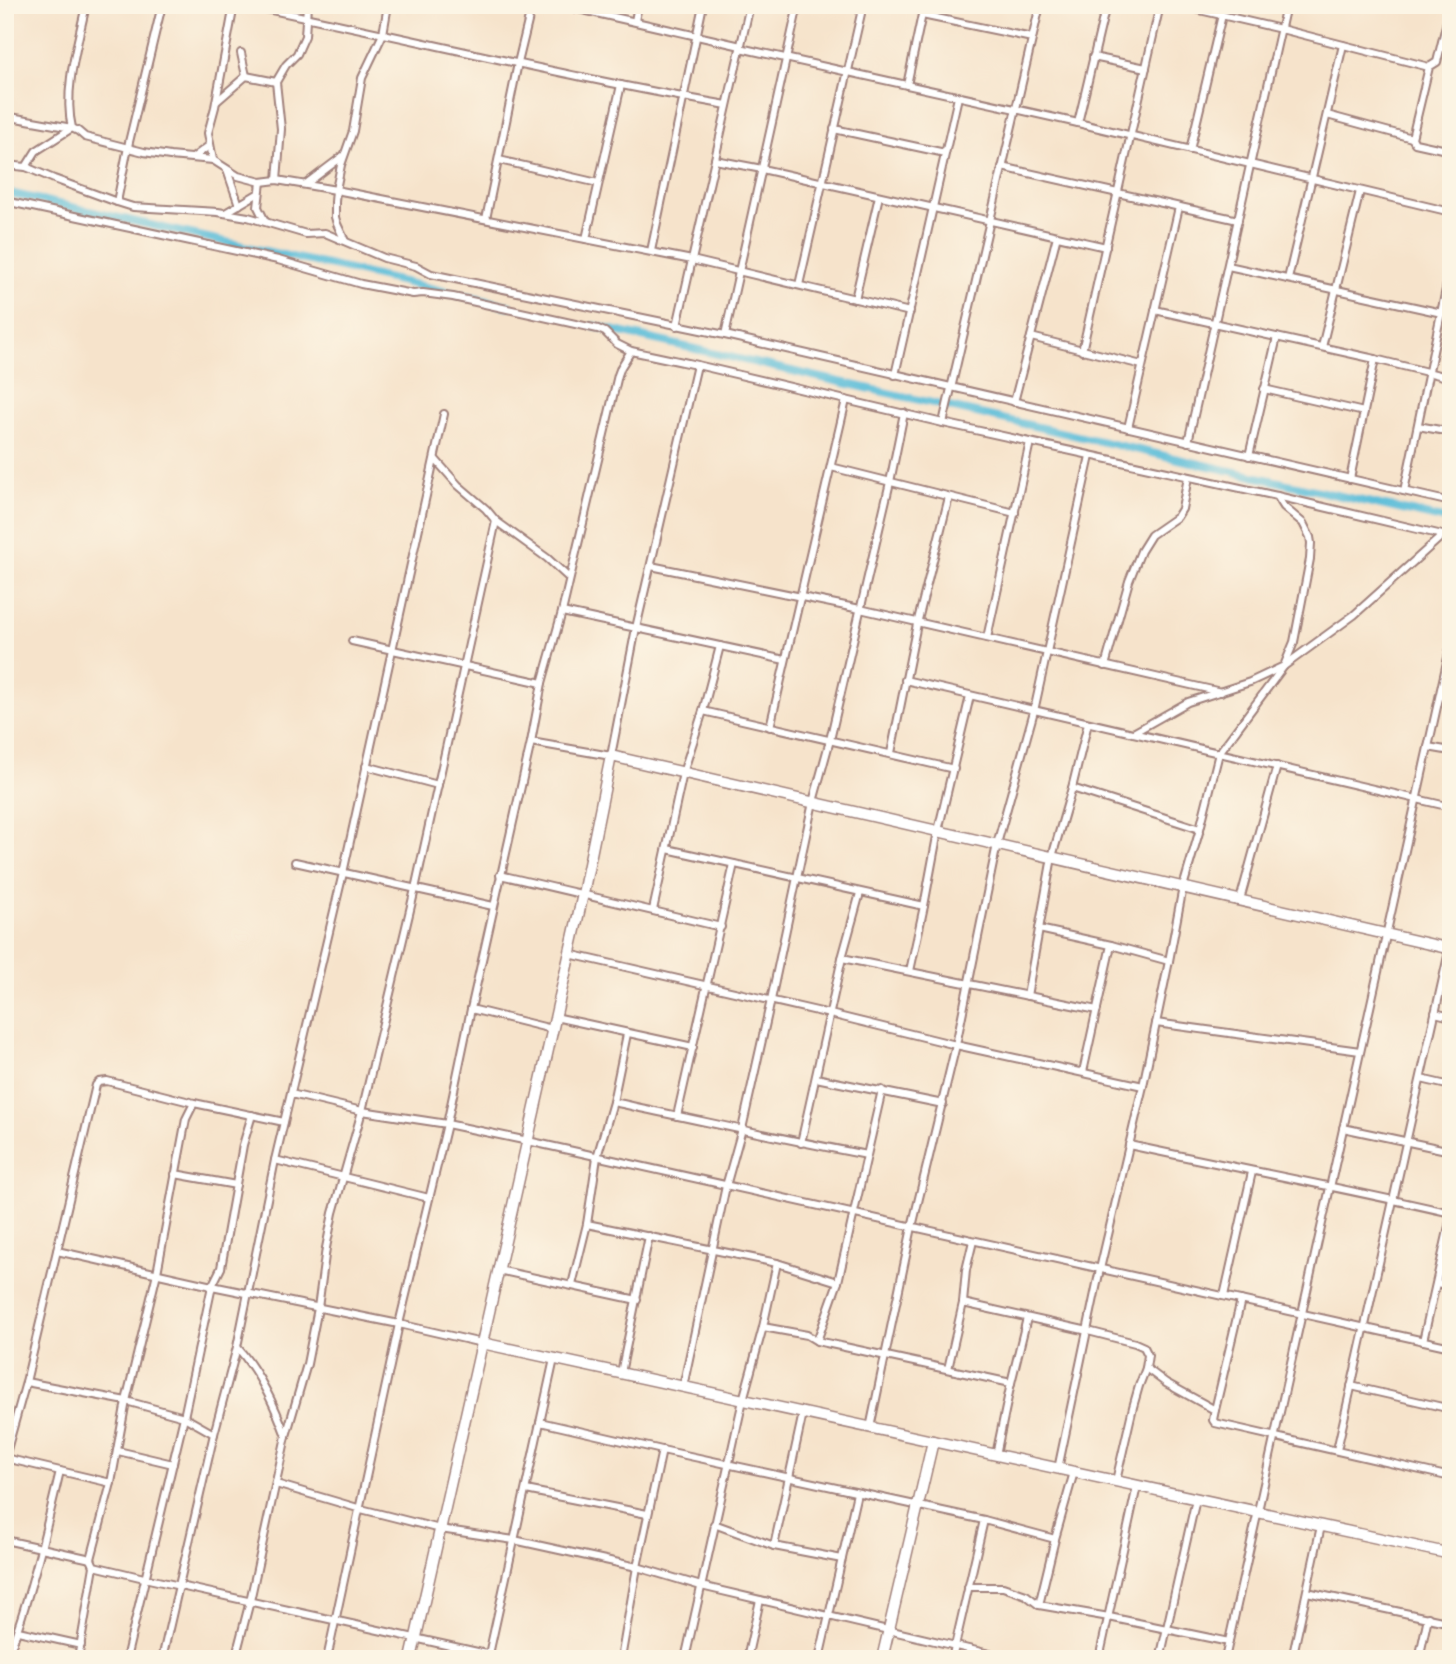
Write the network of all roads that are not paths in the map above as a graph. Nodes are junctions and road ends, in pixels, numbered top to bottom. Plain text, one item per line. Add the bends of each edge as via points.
1 (86, 5) edge
2 (162, 5) edge
3 (234, 5) edge
4 (246, 5) edge
5 (307, 5) edge
6 (388, 5) edge
7 (532, 5) edge
8 (561, 5) edge
9 (638, 5) edge
10 (703, 5) edge
11 (750, 5) edge
12 (798, 5) edge
13 (863, 5) edge
14 (924, 5) edge
15 (1040, 5) edge
16 (1106, 5) edge
17 (1160, 5) edge
18 (1178, 5) edge
19 (1286, 5) edge
20 (1451, 5) edge
21 (922, 15) junction
22 (1222, 15) junction
23 (305, 17) junction
24 (635, 21) junction
25 (1281, 29) junction
26 (383, 34) junction
27 (696, 34) junction
28 (1032, 38) junction
29 (1343, 45) junction
30 (740, 47) junction
31 (241, 52) dead end
32 (1093, 57) junction
33 (785, 58) junction
34 (518, 63) junction
35 (1429, 67) junction
36 (1146, 68) junction
37 (848, 72) junction
38 (246, 76) junction
39 (276, 82) junction
40 (621, 85) junction
41 (906, 85) junction
42 (682, 97) junction
43 (958, 97) junction
44 (216, 102) junction
45 (727, 105) junction
46 (1015, 110) junction
47 (1327, 115) junction
48 (5, 116) edge
49 (1078, 124) junction
50 (72, 128) junction
51 (834, 129) junction
52 (1131, 136) junction
53 (1412, 138) junction
54 (209, 145) junction
55 (128, 148) junction
56 (1190, 150) junction
57 (1451, 151) edge
58 (945, 153) junction
59 (344, 155) junction
60 (194, 157) junction
61 (213, 160) junction
62 (499, 160) junction
63 (715, 160) junction
64 (5, 165) edge
65 (1250, 165) junction
66 (26, 167) junction
67 (1002, 167) junction
68 (226, 169) junction
69 (762, 169) junction
70 (277, 180) junction
71 (1311, 180) junction
72 (261, 182) junction
73 (598, 183) junction
74 (822, 183) junction
75 (306, 184) junction
76 (336, 190) junction
77 (1360, 191) junction
78 (259, 193) junction
79 (1118, 193) junction
80 (879, 196) junction
81 (5, 201) edge
82 (117, 202) junction
83 (240, 205) junction
84 (1179, 207) junction
85 (933, 208) junction
86 (1451, 212) edge
87 (225, 213) junction
88 (486, 219) junction
89 (1238, 220) junction
90 (265, 221) junction
91 (990, 221) junction
92 (1057, 236) junction
93 (586, 239) junction
94 (345, 241) junction
95 (1105, 247) junction
96 (651, 251) junction
97 (692, 260) junction
98 (1451, 265) edge
99 (1228, 266) junction
100 (739, 271) junction
101 (1288, 279) junction
102 (799, 285) junction
103 (1336, 290) junction
104 (855, 299) junction
105 (1155, 310) junction
106 (910, 312) junction
107 (1440, 313) junction
108 (1451, 315) edge
109 (1215, 324) junction
110 (677, 326) junction
111 (725, 335) junction
112 (1031, 337) junction
113 (1277, 337) junction
114 (1322, 347) junction
115 (631, 351) junction
116 (1082, 351) junction
117 (1375, 359) junction
118 (697, 365) junction
119 (1142, 365) junction
120 (1429, 373) junction
121 (895, 375) junction
122 (1451, 378) edge
123 (952, 388) junction
124 (1264, 389) junction
125 (846, 400) junction
126 (1014, 402) junction
127 (1364, 412) junction
128 (444, 414) dead end
129 (904, 414) junction
130 (943, 423) junction
131 (1418, 426) junction
132 (1128, 428) junction
133 (1451, 432) edge
134 (1030, 442) junction
135 (1188, 442) junction
136 (1090, 456) junction
137 (1249, 456) junction
138 (435, 458) junction
139 (831, 467) junction
140 (1188, 477) junction
141 (1350, 479) junction
142 (890, 482) junction
143 (1404, 491) junction
144 (1278, 496) junction
145 (949, 498) junction
146 (1451, 502) edge
147 (1015, 513) junction
148 (496, 521) junction
149 (1447, 536) edge
150 (651, 566) junction
151 (569, 578) junction
152 (799, 597) junction
153 (860, 610) junction
154 (562, 612) junction
155 (917, 624) junction
156 (636, 628) junction
157 (987, 638) junction
158 (352, 641) dead end
159 (1451, 644) edge
160 (720, 646) junction
161 (392, 651) junction
162 (1046, 652) junction
163 (785, 660) junction
164 (463, 666) junction
165 (1105, 666) junction
166 (1284, 666) junction
167 (1448, 670) edge
168 (905, 680) junction
169 (542, 683) junction
170 (1221, 691) junction
171 (970, 696) junction
172 (1034, 710) junction
173 (703, 711) junction
174 (1088, 723) junction
175 (770, 727) junction
176 (1133, 733) junction
177 (830, 740) junction
178 (531, 742) junction
179 (1428, 747) junction
180 (1451, 751) edge
181 (891, 753) junction
182 (1219, 753) junction
183 (611, 757) junction
184 (366, 765) junction
185 (1277, 766) junction
186 (954, 769) junction
187 (683, 773) junction
188 (438, 785) junction
189 (1072, 788) junction
190 (1416, 799) junction
191 (813, 803) junction
192 (1451, 807) edge
193 (1200, 829) junction
194 (938, 831) junction
195 (997, 844) junction
196 (667, 849) junction
197 (1052, 857) junction
198 (295, 862) dead end
199 (734, 864) junction
200 (343, 873) junction
201 (500, 875) junction
202 (797, 877) junction
203 (1183, 887) junction
204 (415, 889) junction
205 (860, 893) junction
206 (583, 894) junction
207 (1240, 900) junction
208 (493, 906) junction
209 (924, 906) junction
210 (653, 910) junction
211 (721, 927) junction
212 (1039, 929) junction
213 (1386, 934) junction
214 (1111, 945) junction
215 (1450, 948) edge
216 (569, 954) junction
217 (842, 958) junction
218 (1170, 961) junction
219 (910, 971) junction
220 (969, 984) junction
221 (707, 985) junction
222 (1027, 996) junction
223 (771, 1000) junction
224 (471, 1009) junction
225 (1097, 1010) junction
226 (1436, 1013) junction
227 (830, 1014) junction
228 (555, 1017) junction
229 (1451, 1017) edge
230 (1156, 1023) junction
231 (552, 1029) junction
232 (627, 1034) junction
233 (956, 1045) junction
234 (693, 1047) junction
235 (1360, 1051) junction
236 (1083, 1072) junction
237 (816, 1078) junction
238 (1420, 1079) junction
239 (1143, 1086) junction
240 (1451, 1086) edge
241 (882, 1090) junction
242 (291, 1094) junction
243 (613, 1102) junction
244 (194, 1103) junction
245 (943, 1104) junction
246 (362, 1111) junction
247 (252, 1115) junction
248 (677, 1116) junction
249 (284, 1122) junction
250 (447, 1124) junction
251 (1343, 1128) junction
252 (742, 1129) junction
253 (528, 1141) junction
254 (1407, 1141) junction
255 (801, 1143) junction
256 (1129, 1145) junction
257 (1451, 1151) edge
258 (867, 1155) junction
259 (597, 1157) junction
260 (275, 1160) junction
261 (1252, 1172) junction
262 (174, 1174) junction
263 (343, 1176) junction
264 (236, 1185) junction
265 (726, 1186) junction
266 (1331, 1186) junction
267 (429, 1198) junction
268 (1394, 1200) junction
269 (853, 1214) junction
270 (1451, 1215) edge
271 (587, 1224) junction
272 (912, 1227) junction
273 (649, 1236) junction
274 (973, 1241) junction
275 (57, 1251) junction
276 (713, 1251) junction
277 (777, 1263) junction
278 (1100, 1269) junction
279 (498, 1270) junction
280 (157, 1273) junction
281 (838, 1282) junction
282 (1437, 1283) junction
283 (572, 1285) junction
284 (212, 1286) junction
285 (1451, 1286) edge
286 (249, 1293) junction
287 (1224, 1296) junction
288 (637, 1300) junction
289 (1241, 1300) junction
290 (963, 1303) junction
291 (318, 1308) junction
292 (1302, 1313) junction
293 (1027, 1318) junction
294 (399, 1324) junction
295 (762, 1327) junction
296 (1365, 1327) junction
297 (1088, 1331) junction
298 (817, 1340) junction
299 (1423, 1341) junction
300 (482, 1343) junction
301 (237, 1347) junction
302 (1451, 1347) edge
303 (884, 1356) junction
304 (554, 1359) junction
305 (1146, 1368) junction
306 (948, 1369) junction
307 (621, 1373) junction
308 (26, 1382) junction
309 (1011, 1384) junction
310 (1351, 1386) junction
311 (683, 1387) junction
312 (743, 1400) junction
313 (125, 1401) junction
314 (1215, 1409) junction
315 (1451, 1409) edge
316 (803, 1413) junction
317 (184, 1416) junction
318 (540, 1422) junction
319 (870, 1428) junction
320 (214, 1434) junction
321 (286, 1436) junction
322 (1274, 1437) junction
323 (933, 1441) junction
324 (662, 1450) junction
325 (1337, 1450) junction
326 (118, 1451) junction
327 (996, 1455) junction
328 (5, 1458) edge
329 (173, 1464) junction
330 (728, 1464) junction
331 (1058, 1469) junction
332 (60, 1471) junction
333 (1074, 1472) junction
334 (789, 1477) junction
335 (1451, 1478) edge
336 (1116, 1481) junction
337 (111, 1483) junction
338 (276, 1484) junction
339 (1138, 1486) junction
340 (526, 1490) junction
341 (857, 1493) junction
342 (1196, 1499) junction
343 (918, 1506) junction
344 (360, 1508) junction
345 (1258, 1512) junction
346 (647, 1514) junction
347 (984, 1520) junction
348 (714, 1524) junction
349 (1321, 1526) junction
350 (1451, 1526) edge
351 (440, 1529) junction
352 (1055, 1539) junction
353 (5, 1540) edge
354 (514, 1540) junction
355 (774, 1546) junction
356 (42, 1548) junction
357 (1448, 1554) edge
358 (842, 1559) junction
359 (92, 1562) junction
360 (636, 1567) junction
361 (144, 1578) junction
362 (180, 1586) junction
363 (701, 1586) junction
364 (968, 1587) junction
365 (1307, 1591) junction
366 (760, 1600) junction
367 (250, 1601) junction
368 (1039, 1605) junction
369 (829, 1616) junction
370 (1109, 1617) junction
371 (1427, 1617) junction
372 (337, 1620) junction
373 (1451, 1623) edge
374 (1166, 1628) junction
375 (18, 1631) junction
376 (889, 1631) junction
377 (415, 1638) junction
378 (1229, 1642) junction
379 (81, 1645) junction
380 (956, 1647) junction
381 (488, 1657) edge
382 (7, 1659) edge
383 (78, 1659) edge
384 (126, 1659) edge
385 (162, 1659) edge
386 (235, 1659) edge
387 (327, 1659) edge
388 (411, 1659) edge
389 (509, 1659) edge
390 (621, 1659) edge
391 (685, 1659) edge
392 (747, 1659) edge
393 (819, 1659) edge
394 (882, 1659) edge
395 (952, 1659) edge
396 (1011, 1659) edge
397 (1099, 1659) edge
398 (1160, 1659) edge
399 (1225, 1659) edge
400 (1292, 1659) edge
401 (1419, 1659) edge

1 - 50 street via 71,85
2 - 55 street
3 - 44 street
4 - 23 street
5 - 23 street
6 - 26 street
7 - 34 street
8 - 24 street
9 - 24 street
10 - 27 street
11 - 30 street
12 - 33 street
13 - 37 street
14 - 21 street
15 - 28 street
16 - 32 street
17 - 36 street
18 - 22 street
19 - 25 street
20 - 35 street via 1437,62
21 - 28 street
21 - 41 street
22 - 25 street
22 - 56 street
23 - 26 street
23 - 39 street via 305,36 297,54
24 - 27 street
25 - 29 street
25 - 65 street
26 - 34 street
26 - 59 street via 364,71
27 - 30 street
27 - 42 street
28 - 46 street
29 - 35 street
29 - 47 street
30 - 33 street
30 - 45 street
31 - 38 street
32 - 36 street
32 - 49 street
33 - 37 street
33 - 69 street
34 - 40 street
34 - 62 street
35 - 53 street
36 - 52 street
37 - 41 street
37 - 51 street
38 - 39 street
38 - 44 street
39 - 70 street via 281,129
40 - 42 street
40 - 73 street
41 - 43 street
42 - 45 street
42 - 96 street
43 - 46 street
43 - 58 street
44 - 54 street
45 - 63 street
46 - 49 street
46 - 67 street
47 - 53 street
47 - 71 street
48 - 50 street
49 - 52 street
50 - 55 street via 85,137
50 - 66 street via 36,151
51 - 58 street
51 - 74 street
52 - 56 street
52 - 79 street
53 - 57 street via 1415,143
54 - 60 street
54 - 61 street
55 - 60 street
55 - 82 street
56 - 65 street
58 - 85 street
59 - 75 street
59 - 76 street
60 - 61 street
61 - 68 street
62 - 73 street
62 - 88 street
63 - 69 street
63 - 97 street
64 - 66 street
65 - 71 street
65 - 89 street
66 - 82 street
67 - 79 street
67 - 91 street
68 - 72 street
68 - 83 street
69 - 74 street
69 - 100 street
70 - 72 street
70 - 75 street
71 - 77 street
71 - 101 street
72 - 78 street
73 - 93 street
74 - 80 street
74 - 102 street
75 - 76 street
76 - 88 street
76 - 94 street via 335,217
77 - 86 street
77 - 103 street
78 - 83 street
78 - 90 street via 258,207
79 - 84 street
79 - 95 street
80 - 85 street
80 - 104 street
81 - 115 street via 278,260 360,284 453,297 592,327
82 - 87 street
83 - 87 street
84 - 89 street
84 - 105 street
85 - 91 street
85 - 106 street
87 - 90 street
88 - 93 street
89 - 99 street
90 - 94 street
91 - 92 street
91 - 123 street
92 - 95 street
92 - 112 street
93 - 96 street
94 - 110 street via 431,274
95 - 116 street
96 - 97 street
97 - 100 street
97 - 110 street
98 - 107 street
99 - 101 street
99 - 109 street
100 - 102 street
100 - 111 street
101 - 103 street
102 - 104 street
103 - 107 street
103 - 114 street
104 - 106 street
105 - 109 street
105 - 119 street
106 - 121 street
107 - 108 street
107 - 120 street
109 - 113 street
109 - 135 street
110 - 111 street
111 - 121 street
112 - 116 street
112 - 126 street
113 - 114 street
113 - 124 street
114 - 117 street
115 - 118 street
115 - 151 street via 618,375
116 - 119 street
117 - 120 street
117 - 127 street
118 - 125 street
118 - 150 street
119 - 132 street
120 - 122 street
120 - 131 street
121 - 123 street
123 - 126 street
123 - 130 street
124 - 127 street
124 - 137 street
125 - 129 street
125 - 139 street
126 - 132 street
127 - 141 street
128 - 138 street
129 - 130 street
129 - 142 street
130 - 134 street
131 - 133 street
131 - 143 street
132 - 135 street
134 - 136 street
134 - 147 street
135 - 137 street
136 - 140 street
136 - 162 street
137 - 141 street
138 - 148 street
138 - 161 street
139 - 142 street
139 - 152 street
140 - 144 street
140 - 165 street via 1177,517 1155,531 1141,551
141 - 143 street
142 - 145 street
142 - 153 street
143 - 146 street
144 - 149 street
144 - 166 street via 1284,508 1303,523 1311,543 1294,642
145 - 147 street
145 - 155 street
147 - 157 street
148 - 151 street
148 - 164 street
149 - 166 street via 1354,615
150 - 152 street
150 - 156 street
151 - 154 street
152 - 153 street
152 - 163 street
153 - 155 street
153 - 177 street
154 - 156 street
154 - 169 street
155 - 157 street
155 - 168 street
156 - 160 street
156 - 183 street
157 - 162 street
158 - 161 street
159 - 167 street
160 - 163 street
160 - 173 street
161 - 164 street
161 - 184 street
162 - 165 street
162 - 172 street
163 - 175 street
164 - 169 street
164 - 188 street
165 - 170 street
166 - 170 street
166 - 182 street
167 - 179 street
168 - 171 street
168 - 181 street
169 - 178 street
170 - 176 street via 1188,702
171 - 172 street
171 - 186 street
172 - 174 street
172 - 195 street
173 - 175 street
173 - 187 street
174 - 176 street
174 - 189 street
175 - 177 street
176 - 182 street
177 - 181 street
177 - 191 street
178 - 183 street
178 - 201 street
179 - 180 street
179 - 190 street
181 - 186 street
182 - 185 street
182 - 193 street
183 - 187 street
183 - 206 street
184 - 188 street
184 - 200 street
185 - 190 street
185 - 207 street
186 - 194 street
187 - 191 street
187 - 196 street
188 - 204 street
189 - 193 street
189 - 197 street
190 - 192 street
190 - 213 street
191 - 194 street
191 - 202 street
193 - 203 street
194 - 195 street
194 - 209 street
195 - 197 street
195 - 220 street
196 - 199 street
196 - 210 street
197 - 203 street
197 - 212 street
198 - 200 street
199 - 202 street
199 - 211 street
200 - 204 street
200 - 242 street
201 - 206 street
201 - 208 street
202 - 205 street
202 - 223 street
203 - 207 street
203 - 218 street
204 - 208 street
204 - 246 street
205 - 209 street
205 - 217 street
206 - 210 street
206 - 216 street
207 - 213 street
208 - 224 street
209 - 219 street
210 - 211 street
211 - 221 street
212 - 214 street
212 - 222 street
213 - 215 street
213 - 235 street
214 - 218 street
214 - 225 street
215 - 226 street
216 - 221 street
216 - 228 street
217 - 219 street
217 - 227 street
218 - 230 street
219 - 220 street
220 - 222 street
220 - 233 street
221 - 223 street
221 - 234 street
222 - 225 street
223 - 227 street
223 - 252 street
224 - 231 street
224 - 250 street
225 - 236 street
226 - 229 street
226 - 238 street
227 - 233 street
227 - 237 street
228 - 231 street
228 - 232 street
230 - 235 street
230 - 239 street
231 - 253 street
232 - 234 street
232 - 243 street
233 - 236 street
233 - 245 street
234 - 248 street
235 - 251 street
236 - 239 street
237 - 241 street
237 - 255 street
238 - 240 street
238 - 254 street
239 - 256 street
241 - 245 street
241 - 258 street
242 - 246 street
242 - 249 street
243 - 248 street
243 - 259 street
244 - 247 street
244 - 262 street
244 - 275 street via 107,1081 96,1085
245 - 272 street
246 - 250 street
246 - 263 street
247 - 249 street
247 - 264 street
248 - 252 street
249 - 260 street
250 - 253 street
250 - 267 street
251 - 254 street
251 - 266 street
252 - 255 street
252 - 265 street
253 - 259 street
253 - 279 street
254 - 257 street
254 - 268 street
255 - 258 street
256 - 261 street
256 - 278 street
258 - 269 street
259 - 265 street
259 - 271 street
260 - 263 street
260 - 286 street
261 - 266 street
261 - 287 street
262 - 264 street
262 - 280 street
263 - 267 street
263 - 291 street
264 - 284 street via 220,1268
265 - 269 street
265 - 276 street
266 - 268 street
266 - 292 street
267 - 294 street
268 - 270 street
268 - 296 street
269 - 272 street
269 - 281 street
270 - 282 street
271 - 273 street
271 - 283 street
272 - 274 street
272 - 303 street
273 - 276 street
273 - 288 street
274 - 278 street
274 - 290 street
275 - 280 street
275 - 308 street
276 - 277 street
276 - 311 street
277 - 281 street
277 - 295 street
278 - 287 street
278 - 297 street
279 - 283 street
279 - 300 street
280 - 284 street
280 - 313 street
281 - 298 street
282 - 285 street
282 - 299 street
283 - 288 street
284 - 286 street
284 - 317 street
286 - 291 street
286 - 301 street
287 - 289 street
288 - 307 street
289 - 292 street
289 - 314 street
290 - 293 street
290 - 306 street
291 - 294 street
291 - 321 street
292 - 296 street
292 - 322 street
293 - 297 street
293 - 309 street
294 - 300 street
294 - 344 street
295 - 298 street
295 - 312 street
296 - 299 street
296 - 310 street
297 - 305 street via 1144,1347
297 - 331 street
298 - 303 street
299 - 302 street
300 - 304 street
300 - 351 street
301 - 320 street
301 - 321 street via 275,1407
303 - 306 street
303 - 319 street
304 - 307 street
304 - 318 street
305 - 314 street
305 - 336 street
306 - 309 street
307 - 311 street
308 - 313 street
308 - 328 street
309 - 327 street
310 - 315 street
310 - 325 street
311 - 312 street
312 - 316 street
312 - 330 street
313 - 317 street
313 - 326 street
314 - 322 street via 1215,1423
316 - 319 street
316 - 334 street
317 - 320 street
317 - 329 street
318 - 324 street
318 - 340 street
319 - 323 street
320 - 362 street
321 - 338 street
322 - 325 street
322 - 345 street
323 - 327 street
323 - 343 street
324 - 330 street
324 - 346 street
325 - 335 street
326 - 329 street
326 - 337 street
327 - 331 street
328 - 332 street
329 - 361 street
330 - 334 street
330 - 348 street
331 - 333 street
332 - 337 street
332 - 356 street
333 - 336 street
333 - 352 street
334 - 341 street
334 - 355 street
336 - 339 street
337 - 359 street
338 - 344 street
338 - 367 street
339 - 342 street
339 - 370 street
340 - 346 street
340 - 354 street
341 - 343 street
341 - 358 street
342 - 345 street
342 - 374 street
343 - 347 street
343 - 376 street
344 - 351 street
344 - 372 street
345 - 349 street
345 - 378 street
346 - 360 street
347 - 352 street
347 - 364 street
348 - 355 street
348 - 363 street
349 - 357 street
349 - 365 street
350 - 357 street
351 - 354 street
351 - 377 street
352 - 368 street
353 - 356 street
354 - 360 street
354 - 381 street
355 - 358 street
356 - 359 street
356 - 375 street
358 - 369 street
359 - 361 street
359 - 379 street
360 - 363 street
360 - 390 street
361 - 362 street
361 - 384 street
362 - 367 street
362 - 385 street
363 - 366 street
363 - 391 street
364 - 368 street via 1003,1587
364 - 380 street
365 - 371 street
365 - 400 street
366 - 369 street
366 - 392 street
367 - 372 street
367 - 386 street
368 - 370 street
369 - 376 street
369 - 393 street
370 - 374 street
370 - 397 street
371 - 373 street
371 - 401 street
372 - 377 street
372 - 387 street
374 - 378 street
374 - 398 street
375 - 379 street
375 - 382 street
376 - 380 street
376 - 394 street
377 - 381 street
377 - 388 street
378 - 399 street
379 - 383 street
380 - 395 street
380 - 396 street
381 - 389 street

